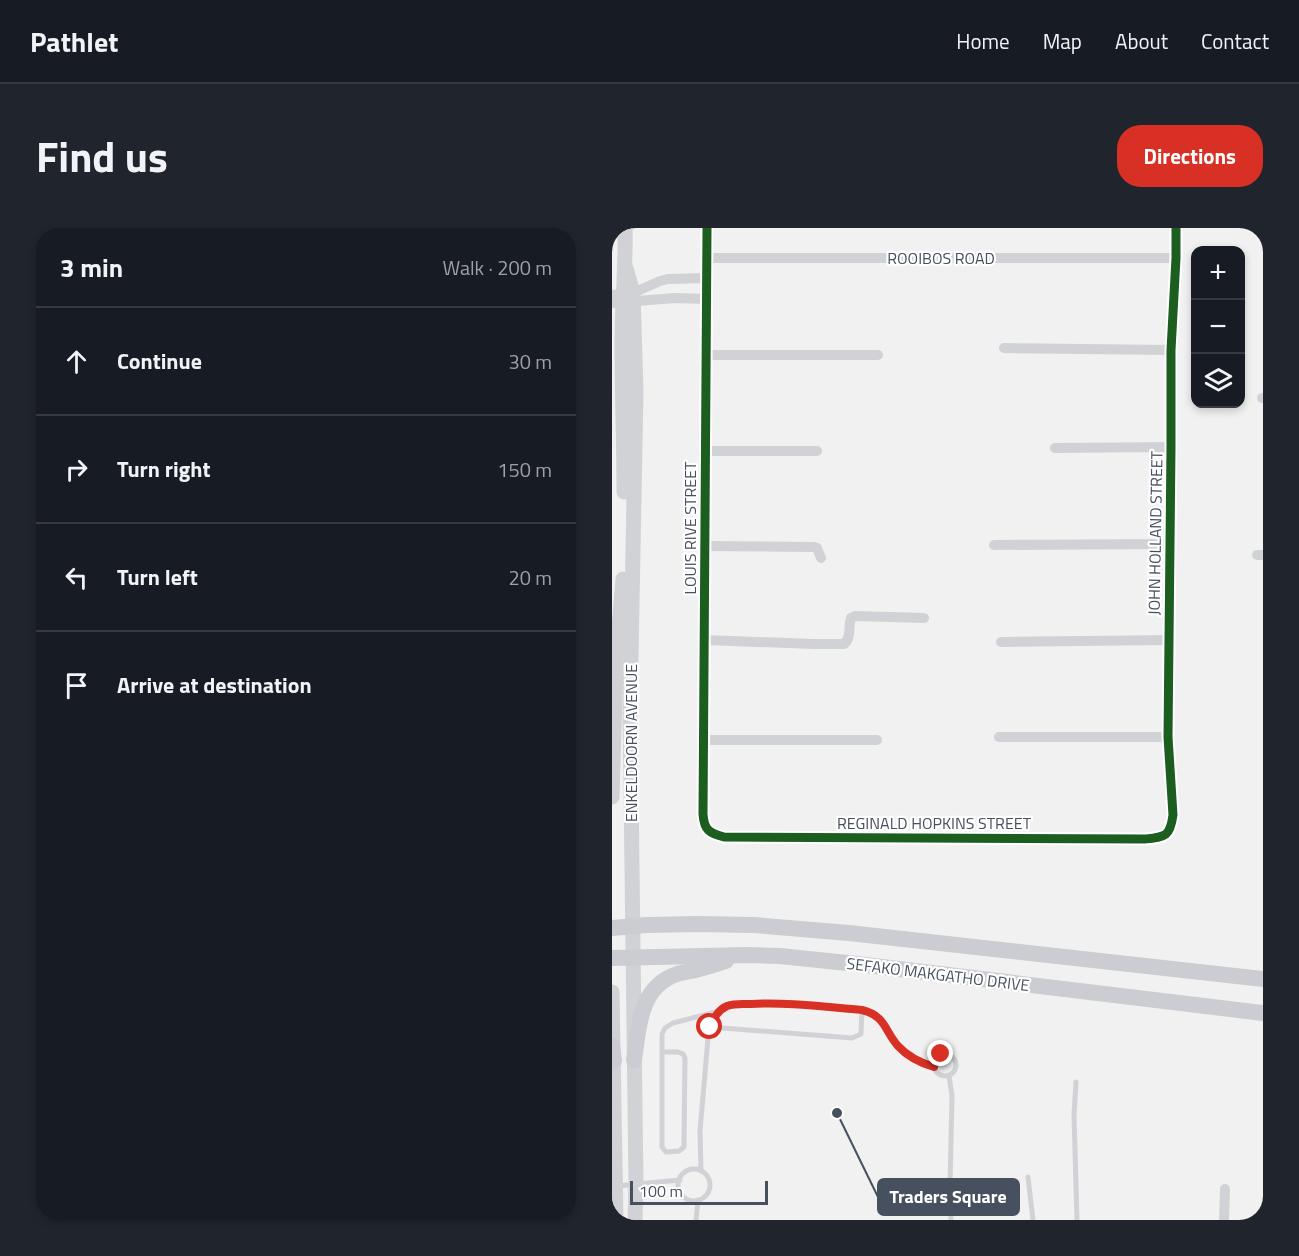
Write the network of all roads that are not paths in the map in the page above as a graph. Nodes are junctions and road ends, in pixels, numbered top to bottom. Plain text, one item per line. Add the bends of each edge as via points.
1 (625, 228) edge
2 (707, 228) edge
3 (1176, 228) edge
4 (707, 258) junction
5 (1176, 258) junction
6 (706, 278) junction
7 (623, 298) edge
8 (707, 299) junction
9 (612, 319) edge
10 (622, 344) junction
11 (1004, 348) dead end
12 (1171, 350) junction
13 (706, 355) junction
14 (878, 356) dead end
15 (1172, 447) junction
16 (1055, 448) dead end
17 (705, 451) junction
18 (817, 451) dead end
19 (1170, 544) junction
20 (994, 545) dead end
21 (706, 546) junction
22 (821, 558) dead end
23 (924, 618) dead end
24 (705, 640) junction
25 (1169, 640) junction
26 (1001, 642) dead end
27 (614, 666) edge
28 (619, 704) edge
29 (999, 737) dead end
30 (1168, 737) junction
31 (704, 740) junction
32 (877, 740) dead end
33 (613, 761) edge
34 (612, 797) edge
35 (705, 828) joint
36 (1165, 836) joint
37 (632, 927) junction
38 (612, 928) edge
39 (747, 955) junction
40 (633, 957) junction
41 (612, 958) edge
42 (1263, 979) edge
43 (612, 992) edge
44 (862, 1010) junction
45 (719, 1011) junction
46 (1263, 1013) edge
47 (710, 1027) junction
48 (662, 1052) junction
49 (613, 1053) edge
50 (634, 1060) junction
51 (934, 1067) junction
52 (949, 1076) junction
53 (1076, 1082) dead end
54 (701, 1171) junction
55 (1028, 1178) dead end
56 (680, 1180) junction
57 (636, 1184) junction
58 (614, 1186) edge
59 (1225, 1189) dead end
60 (698, 1200) junction
61 (616, 1220) edge
62 (634, 1220) edge
63 (696, 1220) edge
64 (951, 1220) edge
65 (1033, 1220) edge
66 (1077, 1220) edge
67 (1224, 1220) edge

1 - 7 street, ENKELDOORN AVENUE
2 - 4 street, LOUIS RIVE STREET
3 - 5 street, JOHN HOLLAND STREET
4 - 5 street, ROOIBOS ROAD
4 - 6 street, LOUIS RIVE STREET
5 - 12 street, JOHN HOLLAND STREET
6 - 7 street via 660,281
6 - 8 street, LOUIS RIVE STREET
7 - 8 street
7 - 10 street, ENKELDOORN AVENUE
7 - 28 street, ENKELDOORN AVENUE via 636,391
8 - 13 street, LOUIS RIVE STREET
9 - 10 street
10 - 27 street, ENKELDOORN AVENUE via 623,588
11 - 12 street
12 - 15 street, JOHN HOLLAND STREET
13 - 14 street
13 - 17 street, LOUIS RIVE STREET
15 - 16 street
15 - 19 street, JOHN HOLLAND STREET
17 - 18 street
17 - 21 street, LOUIS RIVE STREET
19 - 20 street
19 - 25 street, JOHN HOLLAND STREET
21 - 22 street via 814,547
21 - 24 street, LOUIS RIVE STREET
23 - 24 street via 855,616 844,644
24 - 31 street, LOUIS RIVE STREET
25 - 26 street
25 - 30 street, JOHN HOLLAND STREET
27 - 28 street, ENKELDOORN AVENUE
28 - 33 street, ENKELDOORN AVENUE
28 - 37 street, ENKELDOORN AVENUE
29 - 30 street
30 - 36 street, JOHN HOLLAND STREET via 1173,815
31 - 32 street
31 - 35 street, LOUIS RIVE STREET
33 - 34 street, ENKELDOORN AVENUE
35 - 36 street, REGINALD HOPKINS STREET via 724,837
37 - 38 main road, SEFAKO MAKGATHO DRIVE
37 - 40 street, ENKELDOORN AVENUE
37 - 42 main road, SEFAKO MAKGATHO DRIVE via 754,925
39 - 40 main road, SEFAKO MAKGATHO DRIVE
39 - 46 main road, SEFAKO MAKGATHO DRIVE via 849,963
39 - 50 main road via 676,974 656,987 643,1009
40 - 41 main road, SEFAKO MAKGATHO DRIVE
40 - 50 street, ENKELDOORN AVENUE
43 - 49 street
44 - 45 lane via 763,1003 734,1004
44 - 47 lane via 861,1034 852,1038
44 - 51 lane via 883,1022 907,1054
45 - 47 lane
45 - 48 lane via 665,1028
47 - 54 lane via 700,1131
48 - 48 lane via 662,1147 666,1152 679,1151 684,1147 686,1058 683,1053
49 - 58 street
50 - 57 street, ENKELDOORN AVENUE
51 - 52 lane via 938,1074
51 - 52 lane via 938,1057 952,1056 957,1065
52 - 64 lane
53 - 66 lane
54 - 56 lane via 686,1172
54 - 60 lane via 709,1179 710,1190
55 - 65 lane
56 - 57 lane
56 - 60 lane via 679,1189 684,1197
57 - 58 lane
57 - 62 street, ENKELDOORN AVENUE
58 - 61 street
59 - 67 street
60 - 63 lane

